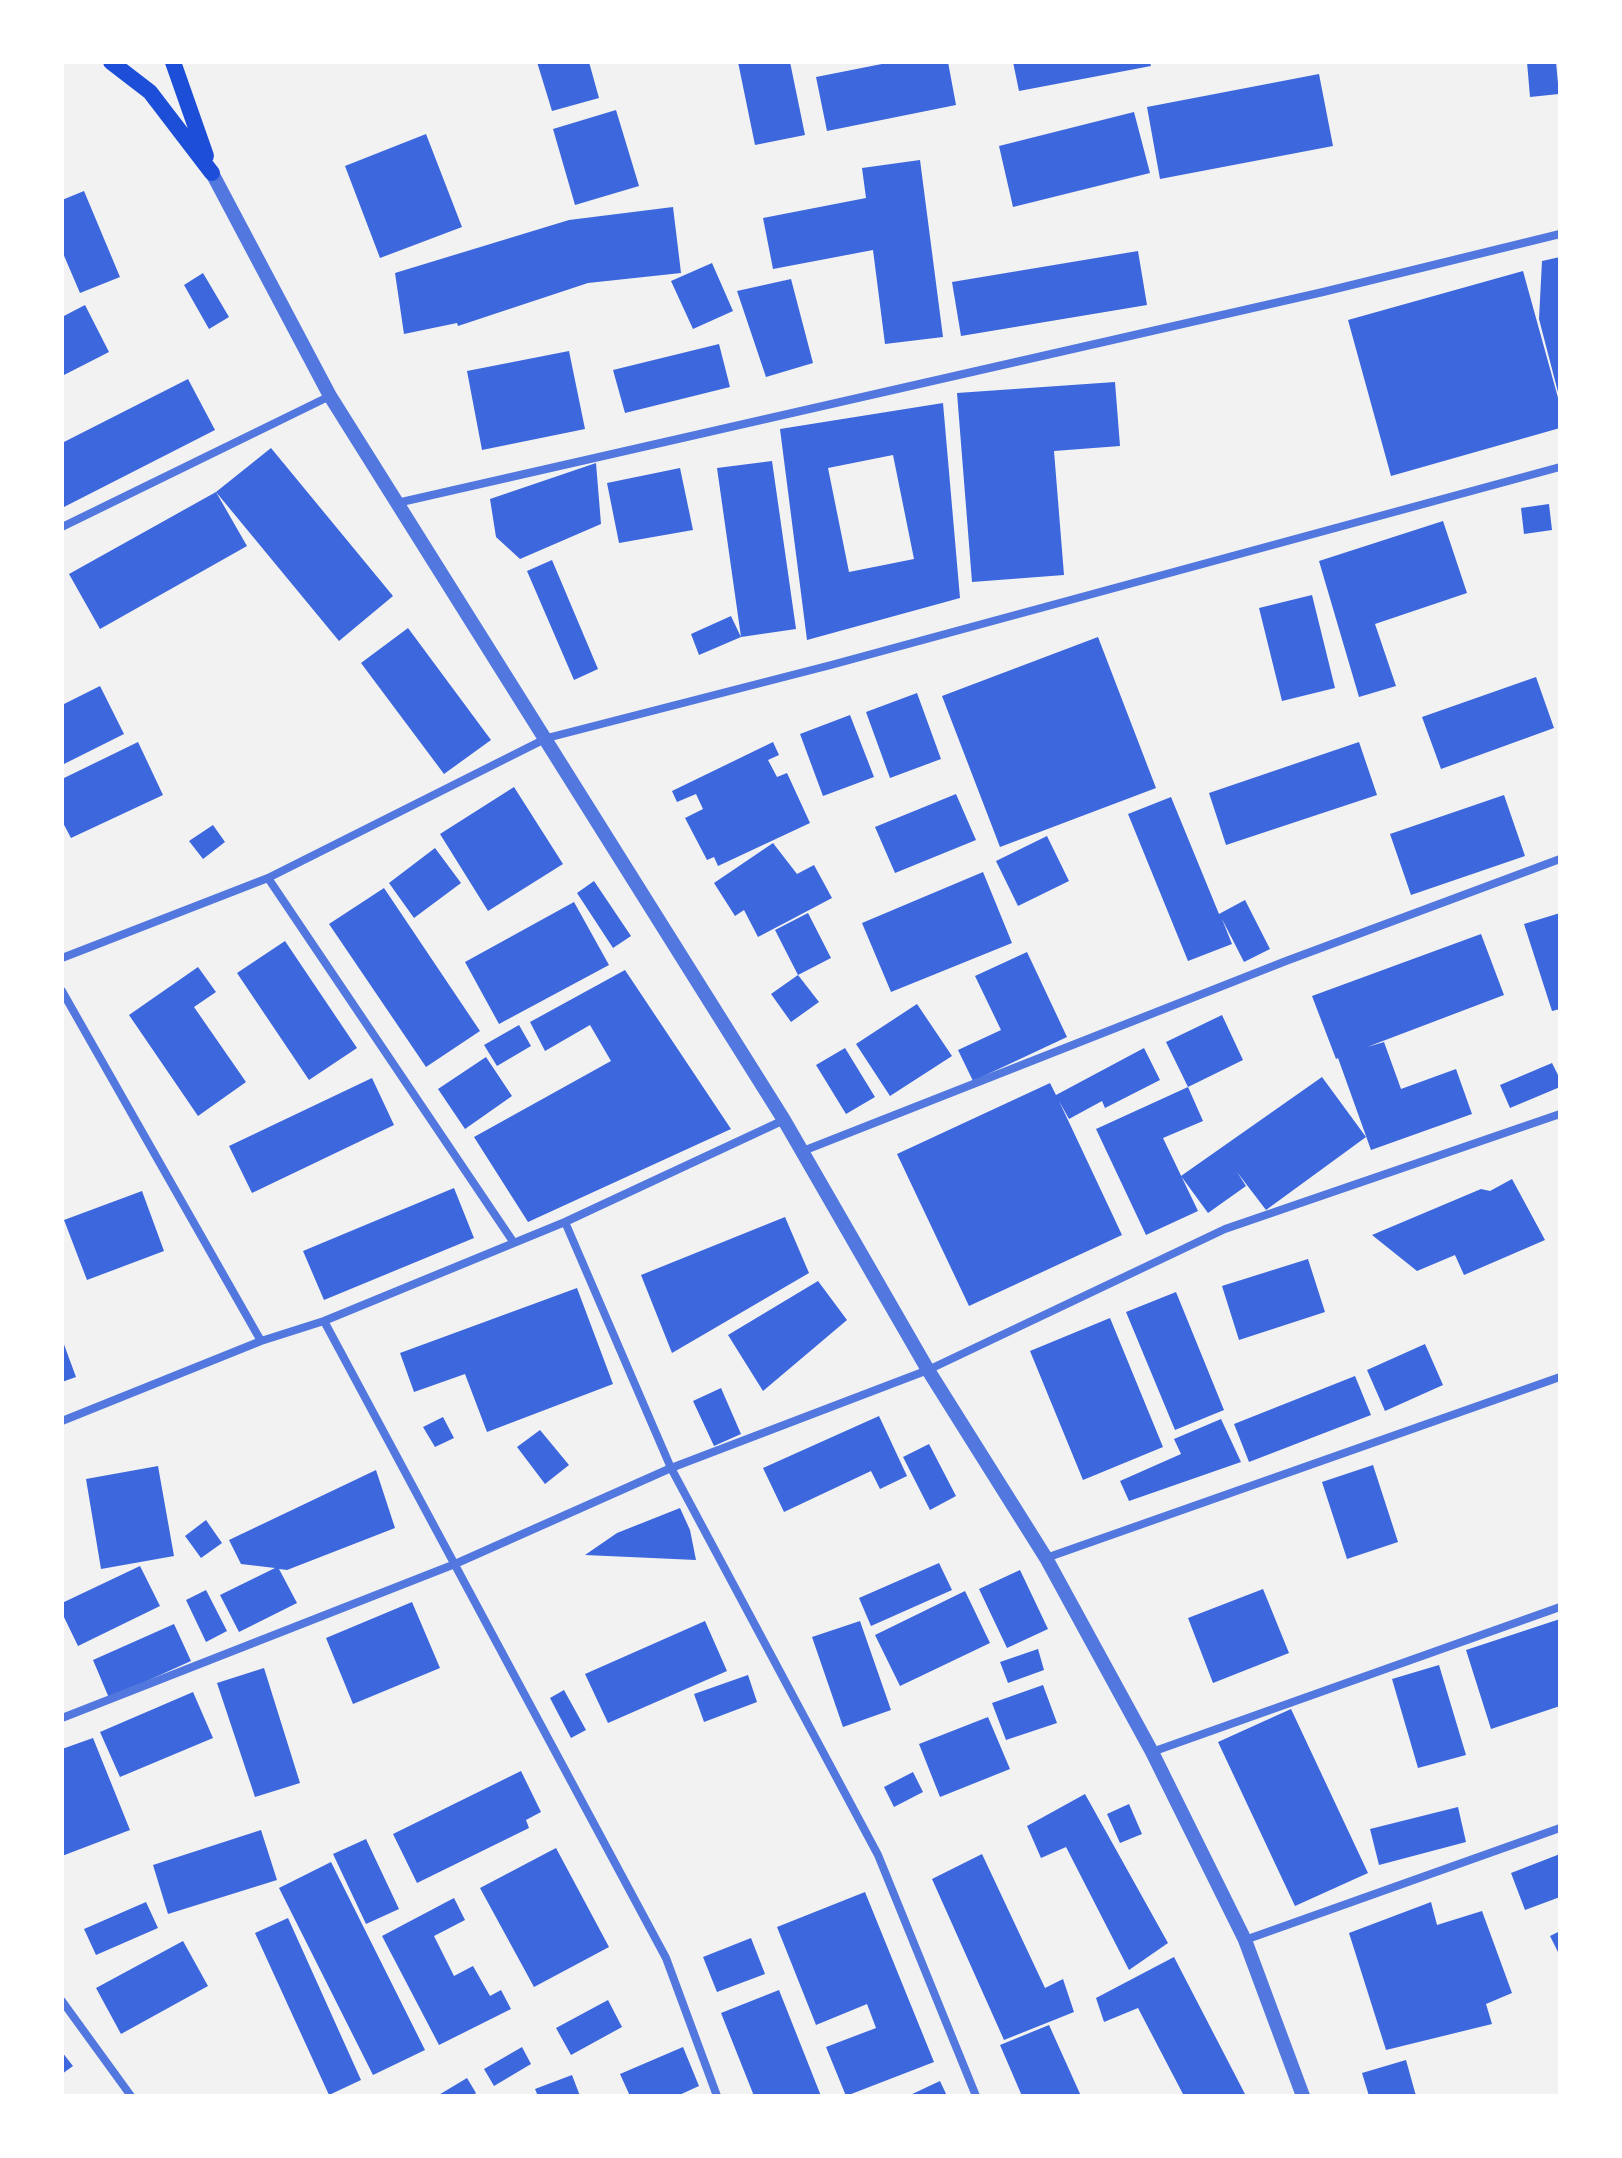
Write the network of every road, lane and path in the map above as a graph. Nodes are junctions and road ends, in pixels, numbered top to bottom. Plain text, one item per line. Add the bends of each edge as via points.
1 (111, 62) edge
2 (173, 62) edge
3 (212, 173) junction
4 (1560, 234) edge
5 (330, 396) junction
6 (1560, 467) edge
7 (397, 503) junction
8 (62, 527) edge
9 (547, 738) junction
10 (1560, 859) edge
11 (268, 878) junction
12 (62, 958) edge
13 (62, 991) edge
14 (1560, 1114) edge
15 (784, 1120) junction
16 (803, 1151) junction
17 (565, 1222) junction
18 (514, 1243) junction
19 (324, 1321) junction
20 (261, 1341) junction
21 (928, 1370) junction
22 (1560, 1377) edge
23 (62, 1421) edge
24 (671, 1468) junction
25 (1046, 1558) junction
26 (455, 1564) junction
27 (1560, 1607) edge
28 (62, 1718) edge
29 (1152, 1752) junction
30 (1560, 1828) edge
31 (1245, 1940) junction
32 (62, 2001) edge
33 (131, 2096) edge
34 (717, 2096) edge
35 (976, 2096) edge
36 (1303, 2096) edge

1 - 3 main road via 150,92
2 - 3 main road
3 - 5 street
4 - 7 street
5 - 7 street
5 - 8 street
6 - 9 street
7 - 9 street
9 - 11 street
9 - 15 street
10 - 16 street
11 - 12 street
11 - 18 street
13 - 20 street
14 - 21 street via 1225,1229
15 - 16 street
15 - 17 street
16 - 21 street
17 - 18 street
17 - 24 street
18 - 19 street
19 - 20 street
19 - 26 street
20 - 23 street
21 - 24 street
21 - 25 street
22 - 25 street
24 - 26 street
24 - 35 street via 878,1855
25 - 29 street
26 - 28 street
26 - 34 street via 666,1958
27 - 29 street
29 - 31 street
30 - 31 street
31 - 36 street
32 - 33 street

